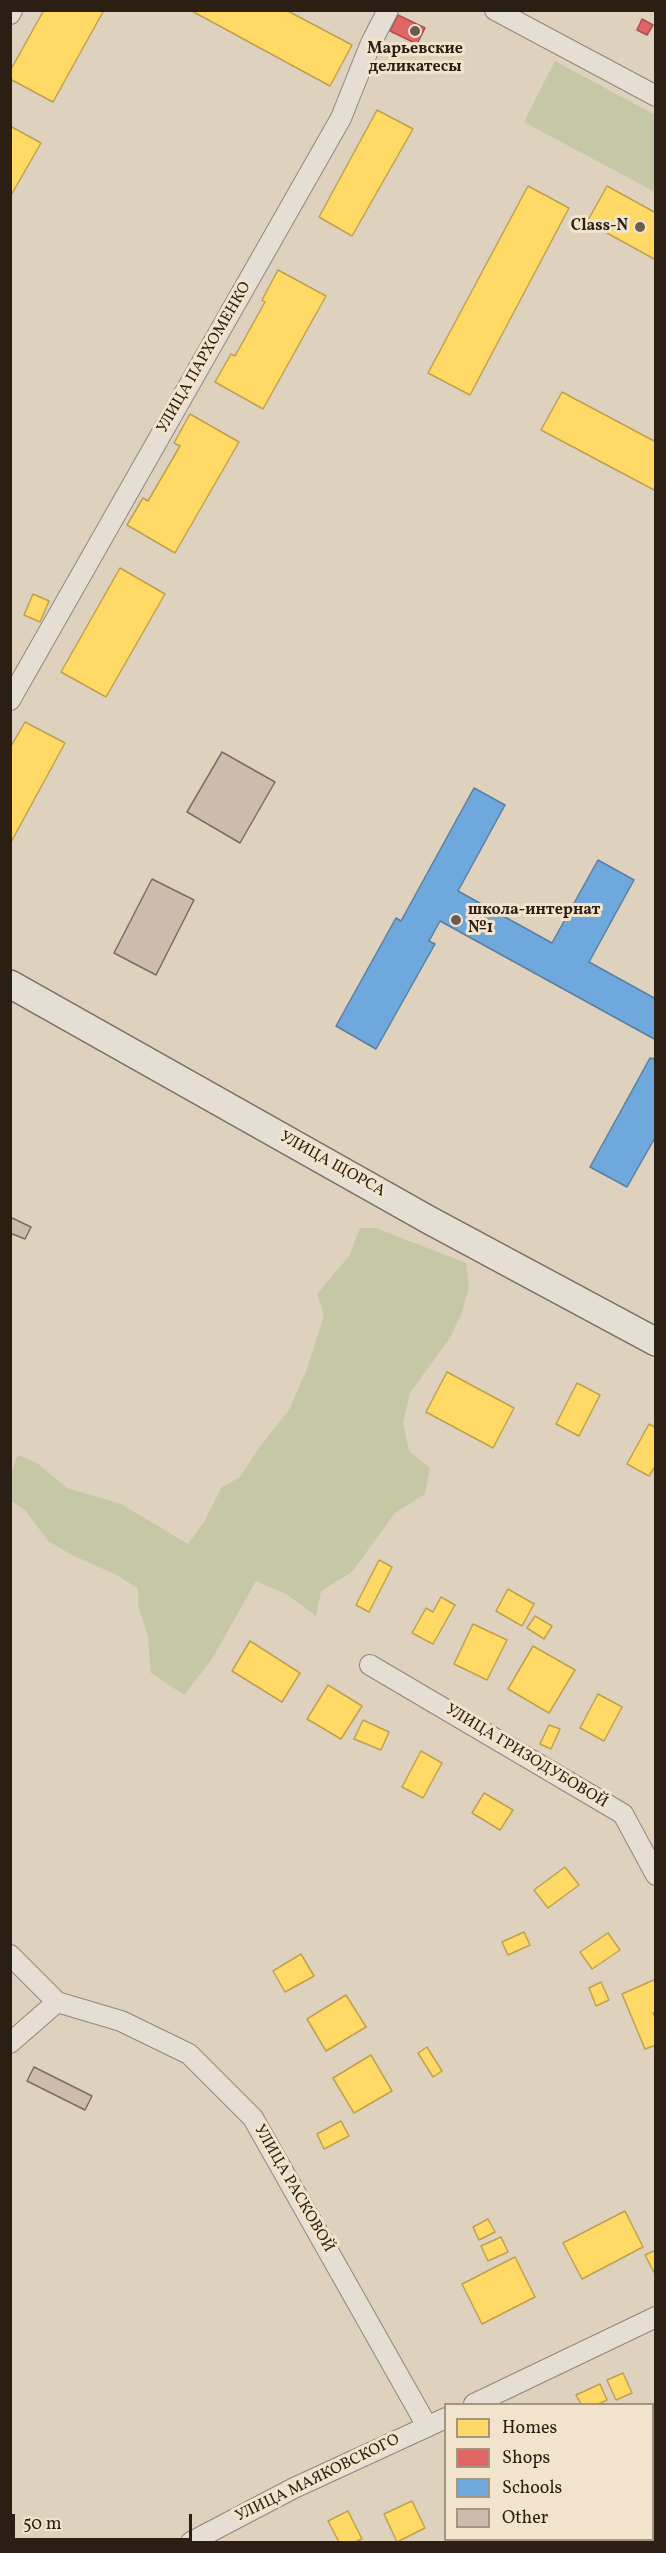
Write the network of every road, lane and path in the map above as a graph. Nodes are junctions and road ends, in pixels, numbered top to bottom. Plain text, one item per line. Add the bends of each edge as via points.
1 (388, 10) edge
2 (495, 10) edge
3 (656, 96) edge
4 (10, 700) edge
5 (10, 984) edge
6 (656, 1342) edge
7 (370, 1665) dead end
8 (656, 1875) edge
9 (10, 1955) edge
10 (57, 2002) junction
11 (10, 2043) edge
12 (656, 2317) edge
13 (476, 2403) edge
14 (444, 2419) edge
15 (427, 2426) junction
16 (191, 2542) edge

1 - 4 street, УЛИЦА ПАРХОМЕНКО via 341,118
2 - 3 street
5 - 6 main road, УЛИЦА ЩОРСА via 429,1220
7 - 8 street, УЛИЦА ГРИЗОДУБОВОЙ via 623,1815
9 - 10 street, УЛИЦА РАСКОВОЙ
10 - 11 street
10 - 15 street, УЛИЦА РАСКОВОЙ via 121,2021 189,2055 253,2118
12 - 13 street
14 - 15 street, УЛИЦА МАЯКОВСКОГО
15 - 16 street, УЛИЦА МАЯКОВСКОГО via 294,2488

